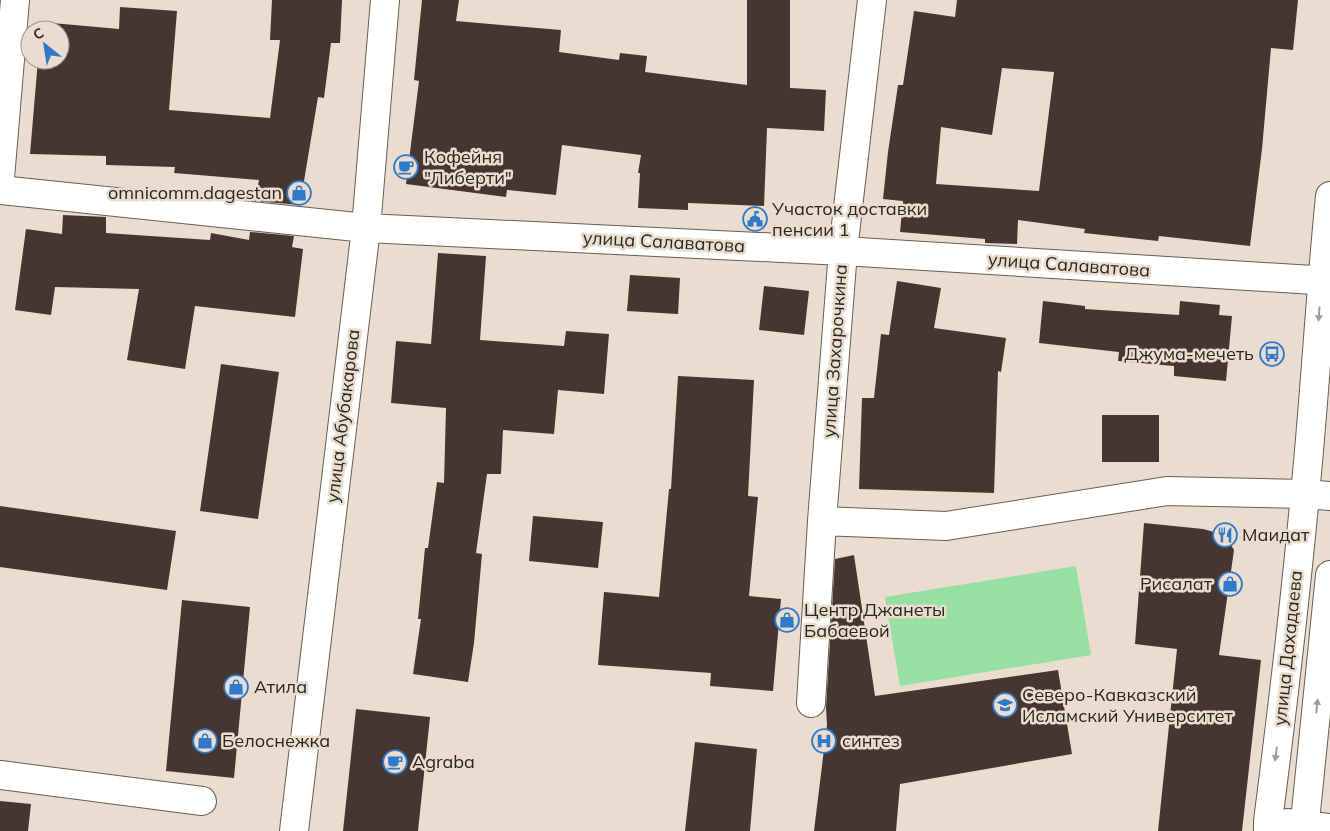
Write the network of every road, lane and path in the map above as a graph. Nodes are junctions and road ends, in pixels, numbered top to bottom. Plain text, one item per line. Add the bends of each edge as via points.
1 (15, 0) edge
2 (385, 0) edge
3 (872, 0) edge
4 (0, 178) edge
5 (0, 190) edge
6 (1330, 196) edge
7 (366, 228) junction
8 (843, 251) junction
9 (1326, 281) edge
10 (1318, 495) edge
11 (822, 521) junction
12 (1330, 575) edge
13 (811, 704) dead end
14 (0, 775) edge
15 (202, 801) dead end
16 (1268, 826) edge
17 (1313, 828) edge
18 (294, 831) edge

1 - 4 street
2 - 7 street, улица Абубакарова
3 - 8 street, улица Захарочкина
5 - 7 street, улица Салаватова
6 - 9 street, улица Дахадаева
7 - 8 street, улица Салаватова
7 - 18 street, улица Абубакарова
8 - 9 street, улица Салаватова
8 - 11 street, улица Захарочкина
9 -> 10 street, улица Дахадаева
10 - 11 street via 1167,492 946,526
10 -> 16 street, улица Дахадаева via 1285,683
11 - 13 street, улица Захарочкина
17 -> 12 street, улица Дахадаева
14 - 15 street
16 - 17 street

